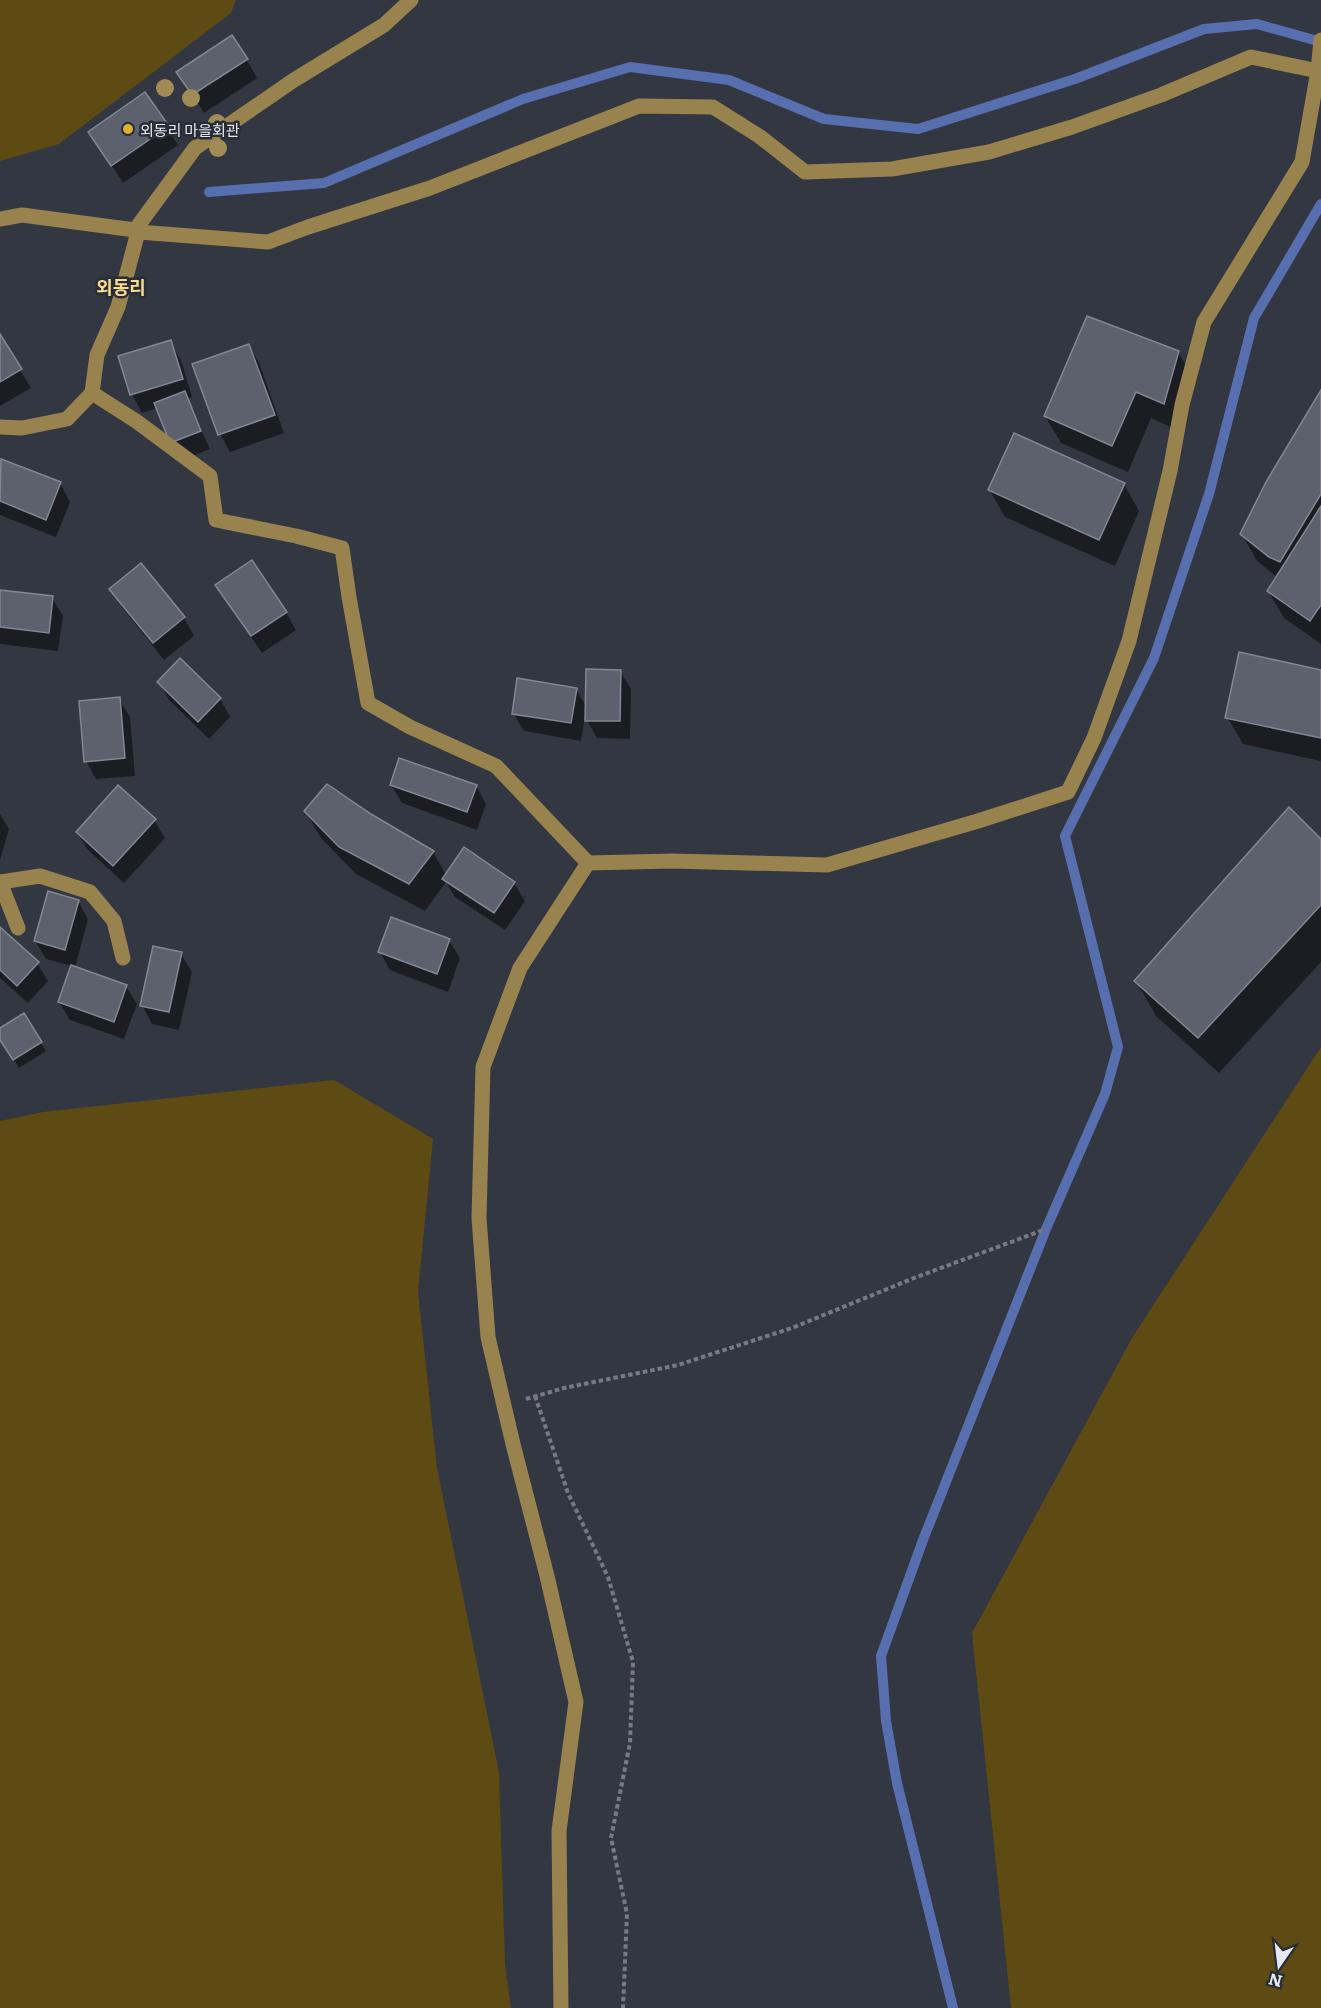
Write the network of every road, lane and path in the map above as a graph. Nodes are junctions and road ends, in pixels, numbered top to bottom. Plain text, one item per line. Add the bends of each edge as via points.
1 (411, 0) edge
2 (1320, 48) edge
3 (1318, 71) junction
4 (0, 219) edge
5 (136, 231) junction
6 (92, 393) junction
7 (0, 427) edge
8 (588, 863) junction
9 (0, 882) edge
10 (18, 928) dead end
11 (123, 958) dead end
12 (1046, 1229) dead end
13 (535, 1396) junction
14 (504, 1407) junction
15 (561, 2008) edge
16 (623, 2008) edge

1 - 5 street via 384,25 195,148
2 - 3 street
3 - 5 street via 1251,57 1161,95 1052,133 989,152 892,170 805,172 759,136 712,107 639,106 430,188 268,242
3 - 8 street via 1302,162 1204,322 1129,641 1094,738 1068,792 827,864
4 - 5 street via 22,215
5 - 6 street via 118,307 98,354
6 - 7 street via 67,419 22,428
6 - 8 street via 210,476 216,520 342,548 368,703 496,766
8 - 14 street via 519,968 483,1067 479,1218 488,1337
9 - 10 street
9 - 11 street via 40,876 90,892 114,921
12 - 13 path via 792,1328 678,1365
13 - 14 path
13 - 16 path via 568,1493 608,1577 633,1662 630,1743 611,1838 627,1914
14 - 15 street via 576,1702 559,1831

